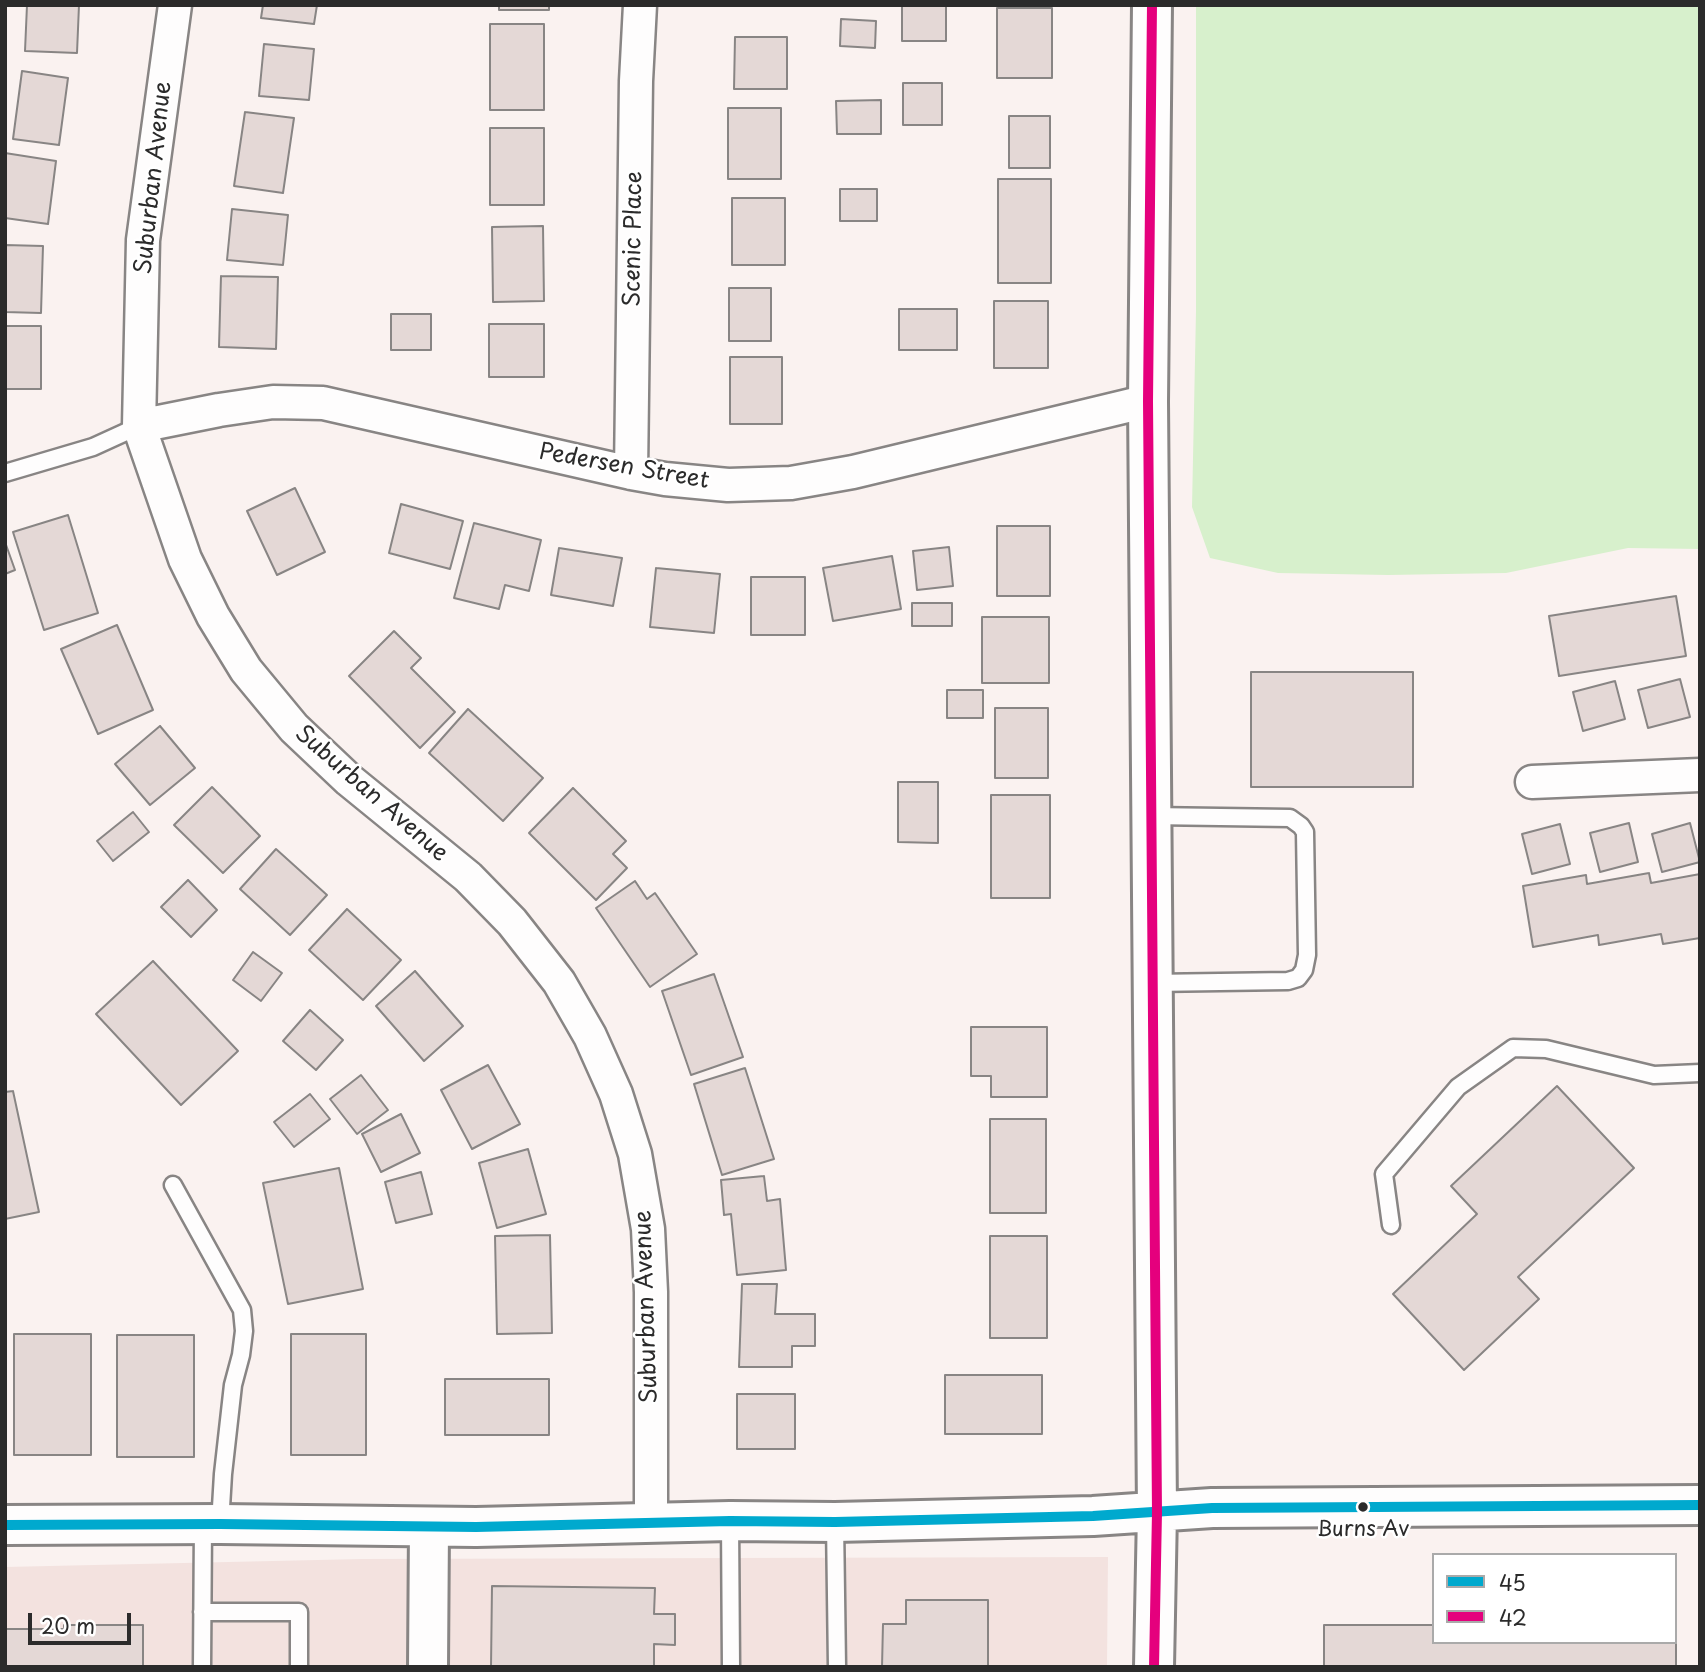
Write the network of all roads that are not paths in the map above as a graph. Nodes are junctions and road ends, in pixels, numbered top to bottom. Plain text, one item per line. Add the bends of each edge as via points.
1 (175, 5) edge
2 (640, 5) edge
3 (1152, 5) edge
4 (1147, 401) junction
5 (139, 426) junction
6 (5, 473) edge
7 (631, 473) junction
8 (1700, 775) edge
9 (1532, 782) dead end
10 (1151, 816) junction
11 (1152, 983) junction
12 (1700, 1073) edge
13 (173, 1185) dead end
14 (1391, 1225) dead end
15 (1700, 1505) edge
16 (1157, 1512) junction
17 (730, 1521) junction
18 (835, 1522) junction
19 (651, 1523) junction
20 (211, 1524) junction
21 (5, 1525) edge
22 (429, 1527) junction
23 (202, 1612) junction
24 (202, 1667) edge
25 (299, 1667) edge
26 (428, 1667) edge
27 (731, 1667) edge
28 (837, 1667) edge
29 (1154, 1667) edge

1 - 5 street, Suburban Avenue via 143,240
2 - 7 street, Scenic Place
3 - 4 street
4 - 7 street, Pedersen Street via 791,483 728,485
4 - 10 street
5 - 6 lane via 93,447
5 - 7 street, Pedersen Street via 273,402 323,403
5 - 19 street, Suburban Avenue via 186,559 212,616 246,670 294,729 468,877 512,922 559,982 590,1036 616,1094 635,1154 648,1229
8 - 9 street
10 - 11 street
10 - 11 lane via 1290,818 1301,826 1305,832 1307,955 1298,978 1287,981
11 - 16 street
12 - 14 lane via 1654,1075 1546,1049 1513,1048 1458,1087 1384,1174
13 - 20 lane via 242,1310 241,1355
15 - 16 street
16 - 18 street
16 - 29 street
17 - 18 street
17 - 19 street
17 - 27 lane
18 - 28 lane
19 - 22 street
20 - 21 street
20 - 22 street
20 - 23 lane
22 - 26 street
23 - 24 lane
23 - 25 lane via 299,1612

